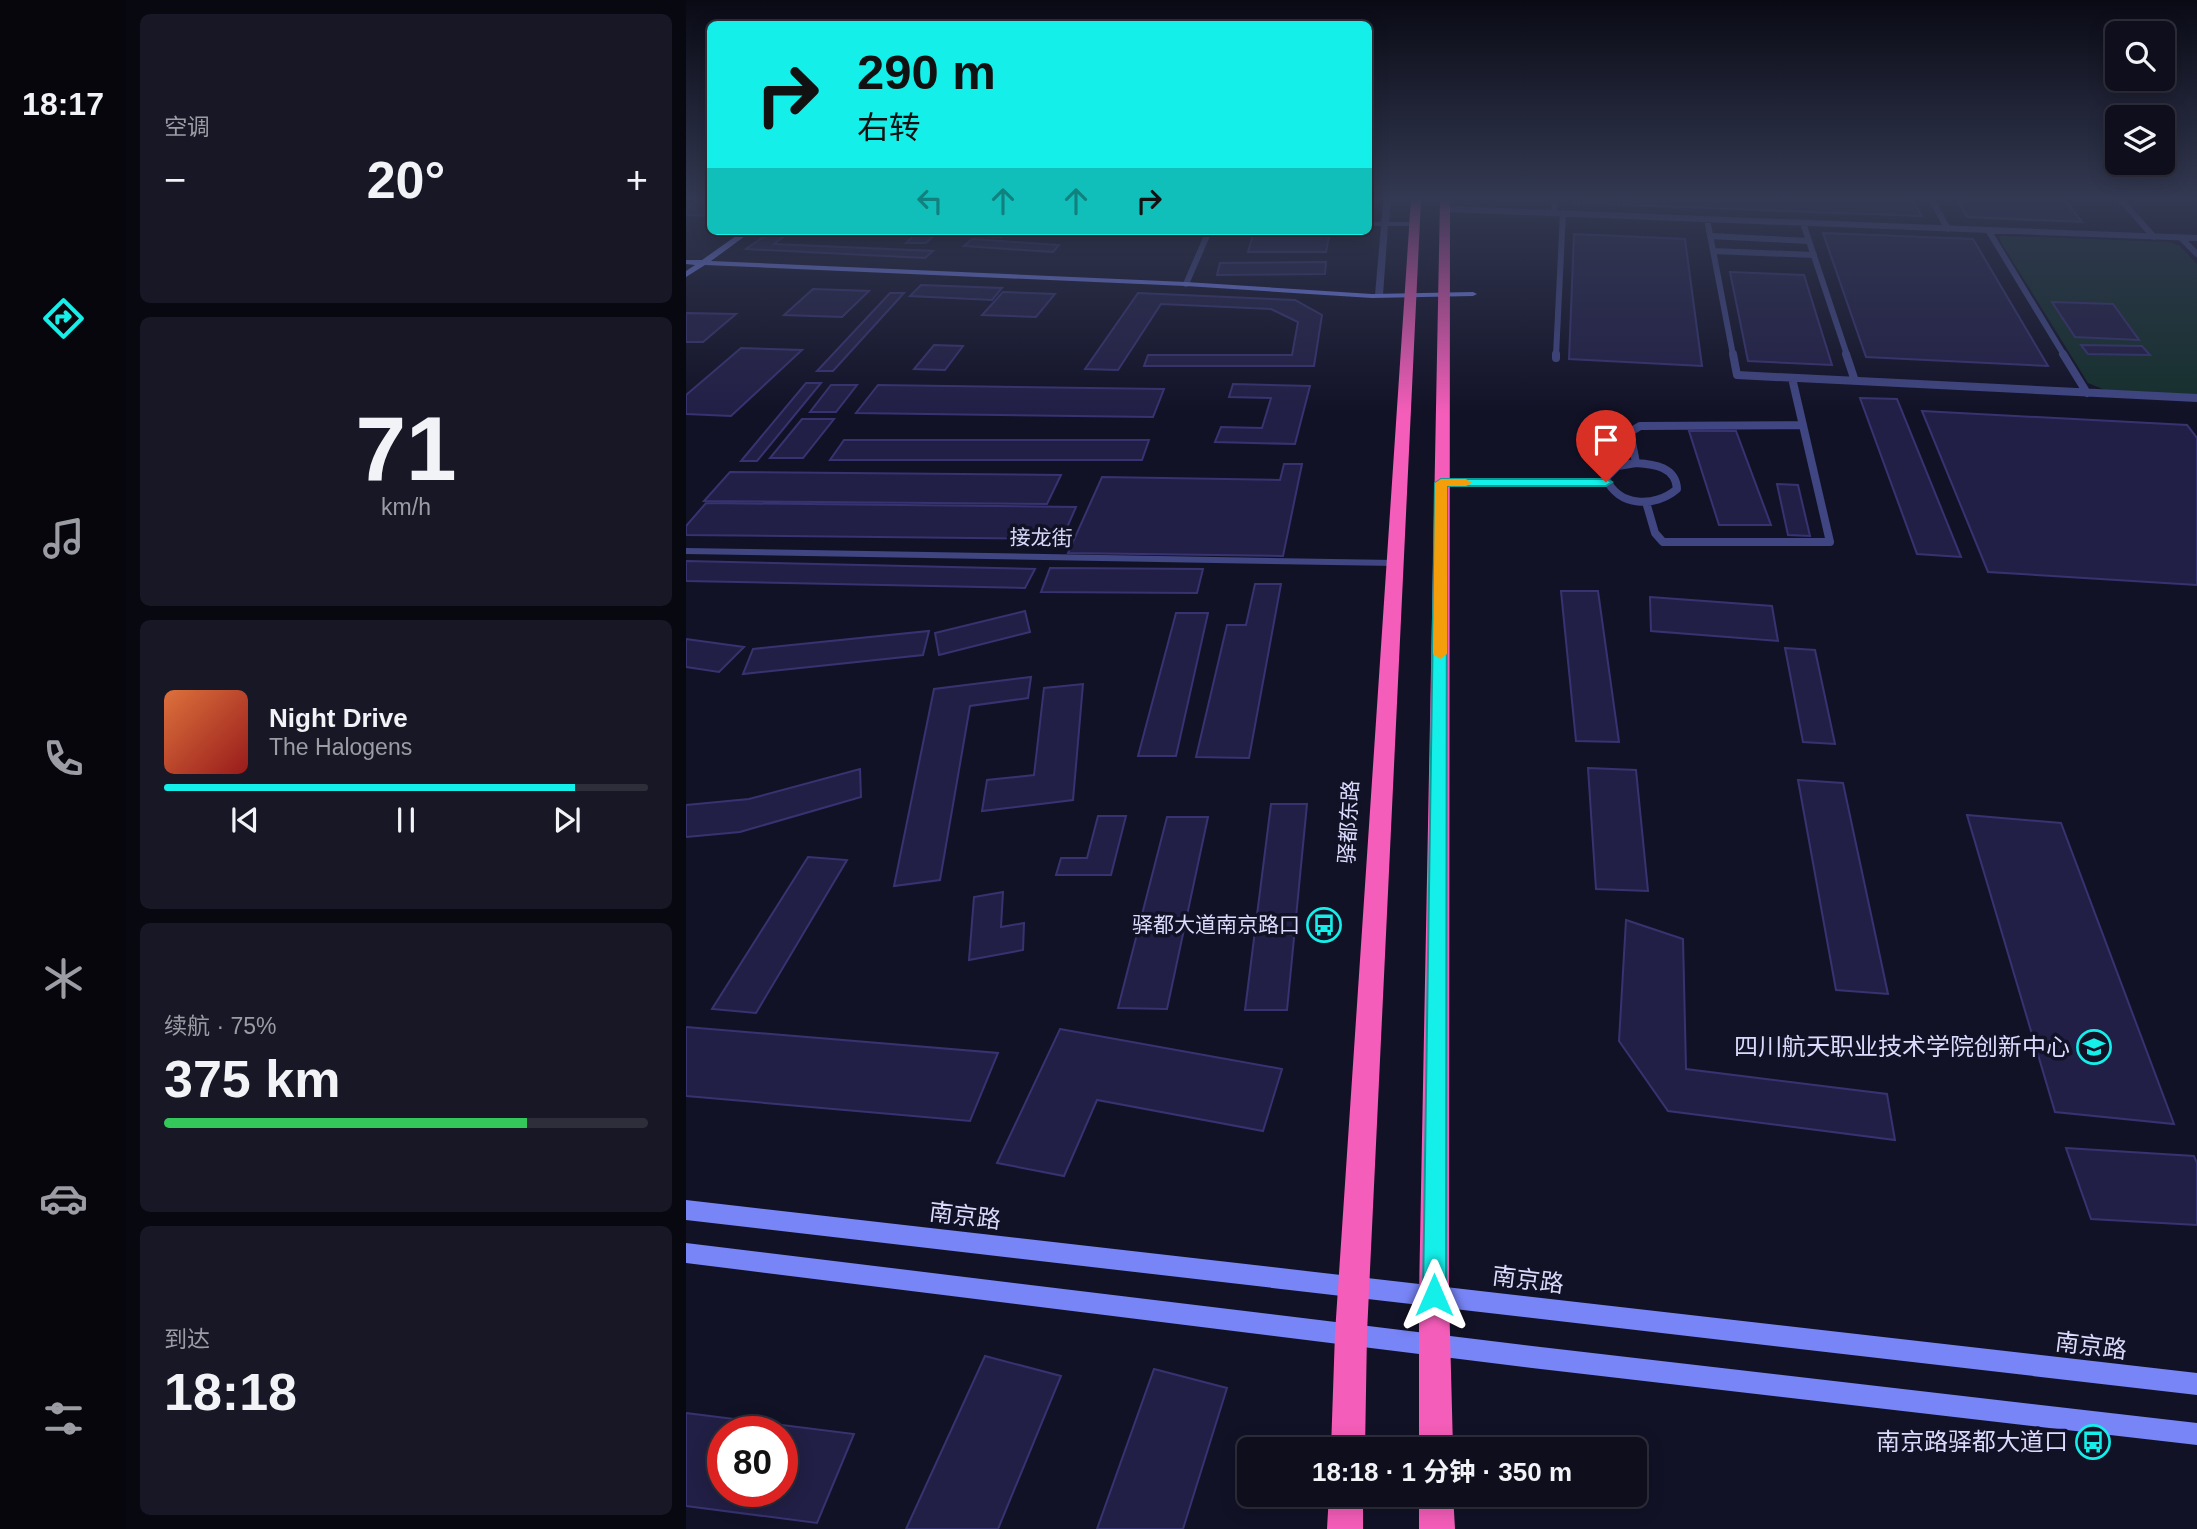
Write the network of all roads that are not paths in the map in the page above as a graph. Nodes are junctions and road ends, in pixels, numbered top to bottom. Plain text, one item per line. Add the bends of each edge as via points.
1 (881, 270) edge
2 (1192, 270) edge
3 (1381, 270) edge
4 (1413, 270) edge
5 (1444, 270) edge
6 (1560, 270) edge
7 (1717, 270) edge
8 (1819, 270) edge
9 (2012, 270) edge
10 (1186, 284) junction
11 (1473, 294) dead end
12 (1412, 295) junction
13 (1443, 295) junction
14 (1379, 296) junction
15 (1556, 358) dead end
16 (1792, 377) junction
17 (1855, 381) junction
18 (2087, 393) junction
19 (2197, 398) edge
20 (1803, 425) junction
21 (1636, 463) junction
22 (1606, 482) junction
23 (1441, 483) junction
24 (1646, 502) junction
25 (686, 551) edge
26 (1395, 563) junction
27 (686, 1210) edge
28 (686, 1253) edge
29 (1354, 1289) junction
30 (1434, 1295) junction
31 (1351, 1333) junction
32 (1434, 1345) junction
33 (2197, 1384) edge
34 (2197, 1434) edge
35 (1348, 1437) edge
36 (1436, 1437) edge
37 (1346, 1507) edge
38 (1436, 1507) edge
39 (1345, 1529) edge
40 (1437, 1529) edge

1 - 10 street
2 - 10 lane
3 - 14 street
4 - 12 highway, 驿都东路
5 - 13 highway
6 - 15 lane
7 - 16 lane via 1737,375
8 - 17 lane
9 - 18 lane
10 - 14 street
11 - 13 street
12 - 13 street
12 - 14 street
12 - 26 highway, 驿都东路
13 - 23 highway
16 - 17 lane
16 - 20 lane
17 - 18 lane
18 - 19 lane
20 - 21 lane via 1640,426 1630,432
20 - 24 lane via 1830,542 1663,542 1655,533
21 - 22 lane via 1615,467
21 - 24 lane via 1659,466 1678,483 1673,495
22 - 23 lane
22 - 24 lane via 1620,497
23 - 30 highway
25 - 26 street, 接龙街
26 - 29 highway, 驿都东路
27 - 29 street, 南京路
28 - 31 street
29 - 30 street, 南京路
29 - 31 highway, 驿都东路
30 - 32 highway
30 - 33 street, 南京路
31 - 32 street
31 - 35 highway, 驿都东路
32 - 34 street
32 - 36 highway
37 - 39 highway
38 - 40 highway

